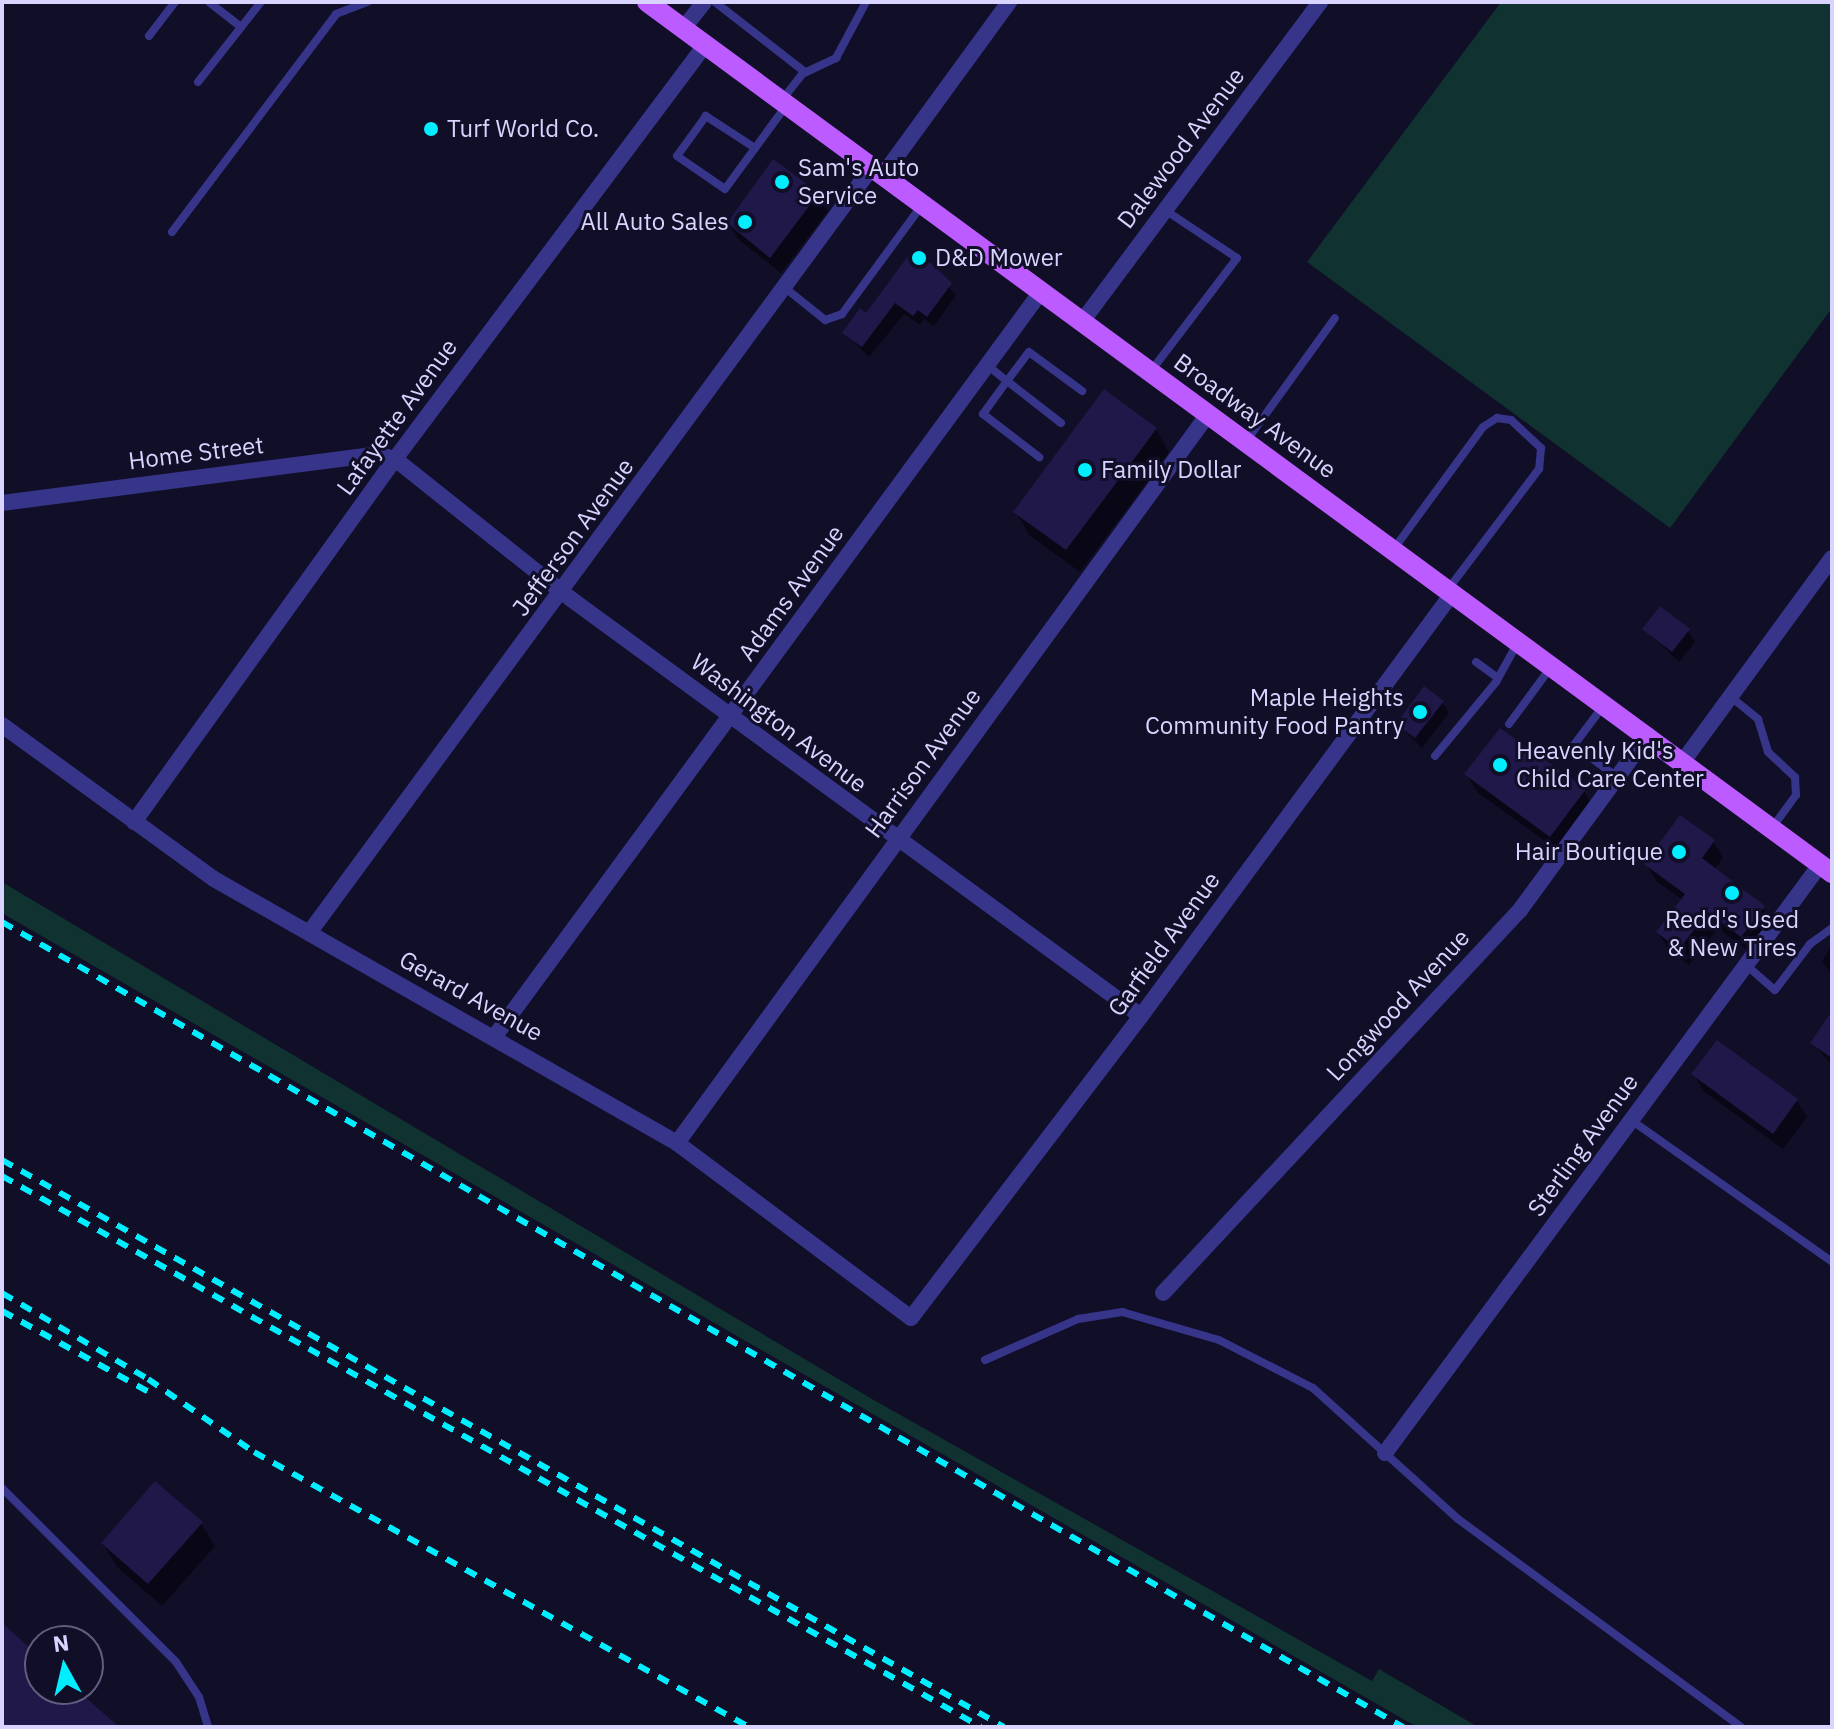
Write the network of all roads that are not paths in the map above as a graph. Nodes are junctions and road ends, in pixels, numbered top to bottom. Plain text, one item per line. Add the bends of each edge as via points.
1 (175, 2) edge
2 (209, 2) edge
3 (261, 2) edge
4 (368, 2) edge
5 (647, 2) edge
6 (704, 2) edge
7 (715, 2) edge
8 (866, 2) edge
9 (1009, 2) edge
10 (1320, 2) edge
11 (240, 26) junction
12 (683, 29) junction
13 (149, 36) dead end
14 (705, 45) junction
15 (805, 72) junction
16 (198, 82) dead end
17 (784, 104) junction
18 (755, 148) junction
19 (878, 171) junction
20 (923, 205) junction
21 (1165, 210) junction
22 (172, 232) dead end
23 (784, 287) junction
24 (1040, 293) junction
25 (1335, 318) dead end
26 (1081, 323) junction
27 (987, 365) junction
28 (1151, 372) junction
29 (1007, 381) junction
30 (1082, 391) dead end
31 (1209, 413) junction
32 (1061, 423) dead end
33 (1246, 441) junction
34 (1039, 457) dead end
35 (395, 459) junction
36 (2, 503) edge
37 (1392, 550) junction
38 (1832, 558) edge
39 (562, 592) junction
40 (1449, 593) junction
41 (1518, 642) junction
42 (1476, 662) dead end
43 (1552, 666) junction
44 (1498, 678) junction
45 (1731, 697) junction
46 (1605, 704) junction
47 (731, 716) junction
48 (1509, 724) dead end
49 (2, 725) edge
50 (1648, 735) junction
51 (1435, 756) dead end
52 (1684, 760) junction
53 (1617, 777) junction
54 (134, 822) junction
55 (1772, 828) junction
56 (897, 840) junction
57 (1826, 869) edge
58 (1832, 928) edge
59 (309, 933) junction
60 (1746, 965) junction
61 (1141, 1016) junction
62 (495, 1036) junction
63 (1631, 1120) junction
64 (677, 1143) junction
65 (1832, 1262) edge
66 (1163, 1293) dead end
67 (911, 1318) joint
68 (985, 1360) dead end
69 (1385, 1453) junction
70 (2, 1488) edge
71 (208, 1727) edge
72 (1741, 1727) edge

1 - 13 lane
2 - 11 lane
3 - 11 lane
4 - 22 lane via 336,14
5 - 12 main road, Broadway Avenue
6 - 12 street
7 - 15 lane
8 - 15 lane via 836,58
9 - 19 street, Jefferson Avenue
10 - 21 street, Dalewood Avenue
11 - 16 lane
12 - 14 main road, Broadway Avenue
14 - 17 main road, Broadway Avenue
14 - 35 street, Lafayette Avenue
15 - 17 lane
17 - 18 lane
17 - 19 main road, Broadway Avenue
18 - 18 lane via 725,189 677,156 706,116
19 - 20 main road, Broadway Avenue
19 - 23 street, Jefferson Avenue
20 - 23 lane via 842,314 825,320
20 - 24 main road, Broadway Avenue
21 - 26 street, Dalewood Avenue
21 - 28 lane via 1237,258
23 - 39 street, Jefferson Avenue
24 - 26 main road, Broadway Avenue
24 - 27 street, Adams Avenue
25 - 33 lane
26 - 28 main road, Broadway Avenue
27 - 29 lane
27 - 47 street, Adams Avenue
28 - 31 main road, Broadway Avenue
29 - 30 lane via 1029,352
29 - 32 lane
29 - 34 lane via 983,414
31 - 33 main road, Broadway Avenue
31 - 56 street, Harrison Avenue
33 - 37 main road, Broadway Avenue
35 - 36 street, Home Street via 377,454
35 - 39 street, Washington Avenue
35 - 54 street, Lafayette Avenue
37 - 40 main road, Broadway Avenue
37 - 40 lane via 1483,427 1497,418 1511,420 1541,448 1539,469
38 - 45 street
39 - 47 street, Washington Avenue
39 - 59 street, Jefferson Avenue
40 - 41 main road, Broadway Avenue
40 - 61 street, Garfield Avenue
41 - 43 main road, Broadway Avenue
41 - 44 lane
42 - 44 lane
43 - 46 main road, Broadway Avenue
43 - 48 lane
44 - 51 lane
45 - 52 street
45 - 55 lane via 1758,719 1768,752 1795,777 1796,795
46 - 50 main road, Broadway Avenue
46 - 53 lane via 1574,745
47 - 56 street, Washington Avenue
47 - 62 street, Adams Avenue
49 - 54 street, Gerard Avenue
50 - 52 main road, Broadway Avenue
50 - 53 street, Longwood Avenue
52 - 55 main road, Broadway Avenue
53 - 66 street, Longwood Avenue via 1520,910
54 - 59 street, Gerard Avenue via 214,879
55 - 57 main road, Broadway Avenue
56 - 61 street, Washington Avenue
56 - 64 street, Harrison Avenue
57 - 60 street, Sterling Avenue
58 - 60 lane via 1810,944 1775,990
59 - 62 street, Gerard Avenue
60 - 63 street, Sterling Avenue
61 - 67 street, Garfield Avenue
62 - 64 street, Gerard Avenue
63 - 65 lane
63 - 69 street, Sterling Avenue
64 - 67 street, Gerard Avenue
68 - 69 lane via 1078,1319 1122,1312 1219,1340 1313,1388
69 - 72 lane via 1458,1519
70 - 71 lane via 176,1662 199,1697

